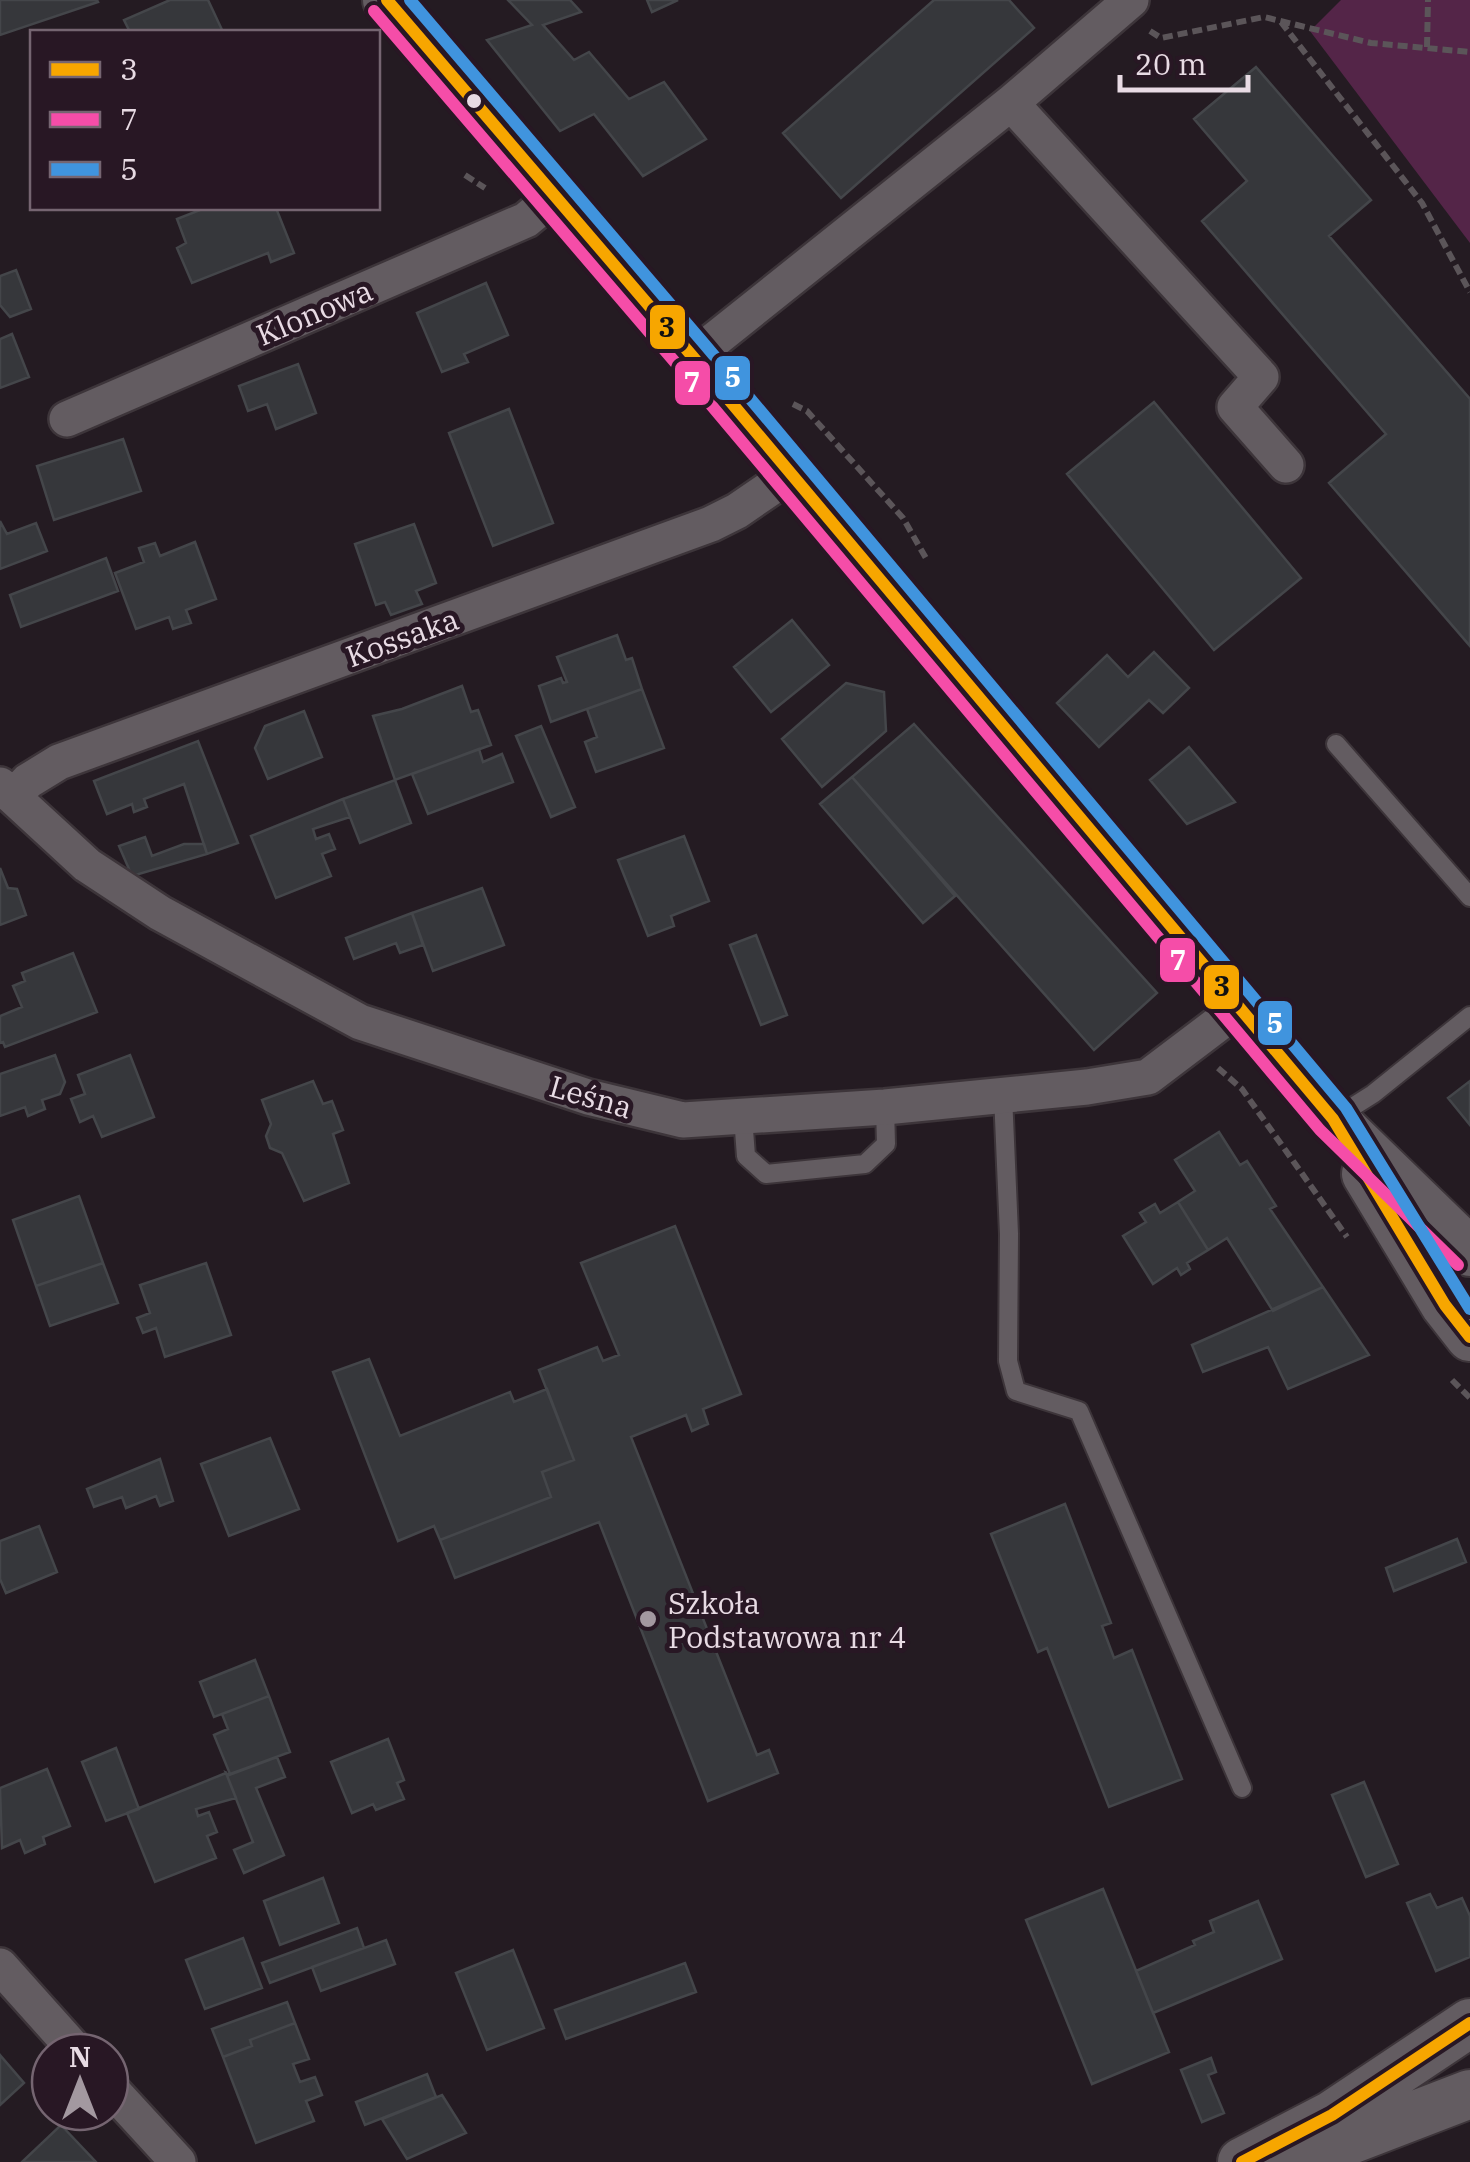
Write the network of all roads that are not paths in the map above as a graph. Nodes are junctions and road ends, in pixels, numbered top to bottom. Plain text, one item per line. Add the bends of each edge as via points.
1 (386, 0) edge
2 (1124, 5) edge
3 (1011, 103) junction
4 (554, 196) junction
5 (693, 357) junction
6 (67, 420) dead end
7 (1286, 465) dead end
8 (790, 474) junction
9 (1336, 744) dead end
10 (7, 791) edge
11 (1470, 897) edge
12 (1239, 1008) junction
13 (1470, 1016) edge
14 (1002, 1095) junction
15 (885, 1107) junction
16 (743, 1116) junction
17 (1333, 1120) junction
18 (1470, 1252) edge
19 (1470, 1337) edge
20 (1242, 1788) dead end
21 (4, 1978) edge
22 (1470, 2023) edge
23 (57, 2032) edge
24 (1470, 2094) edge
25 (130, 2110) edge
26 (178, 2162) edge
27 (1242, 2162) edge
28 (1293, 2162) edge

1 - 4 street
2 - 3 street
3 - 5 street
3 - 7 street via 1261,378 1235,407
4 - 5 street
4 - 6 street, Klonowa via 526,220
5 - 8 street
8 - 10 street, Kossaka via 711,524 59,762
8 - 12 street
9 - 11 lane
10 - 16 street, Leśna via 87,865 160,913 360,1022 664,1116
12 - 14 street, Leśna via 1148,1076
12 - 17 street
13 - 17 lane
14 - 15 street, Leśna
14 - 20 lane via 1008,1361 1016,1391 1079,1411
15 - 16 street, Leśna
15 - 16 lane via 886,1144 865,1164 766,1174 746,1156
17 - 18 street
17 - 19 street
21 - 23 street
22 - 27 street via 1332,2115
24 - 28 street
25 - 26 street

